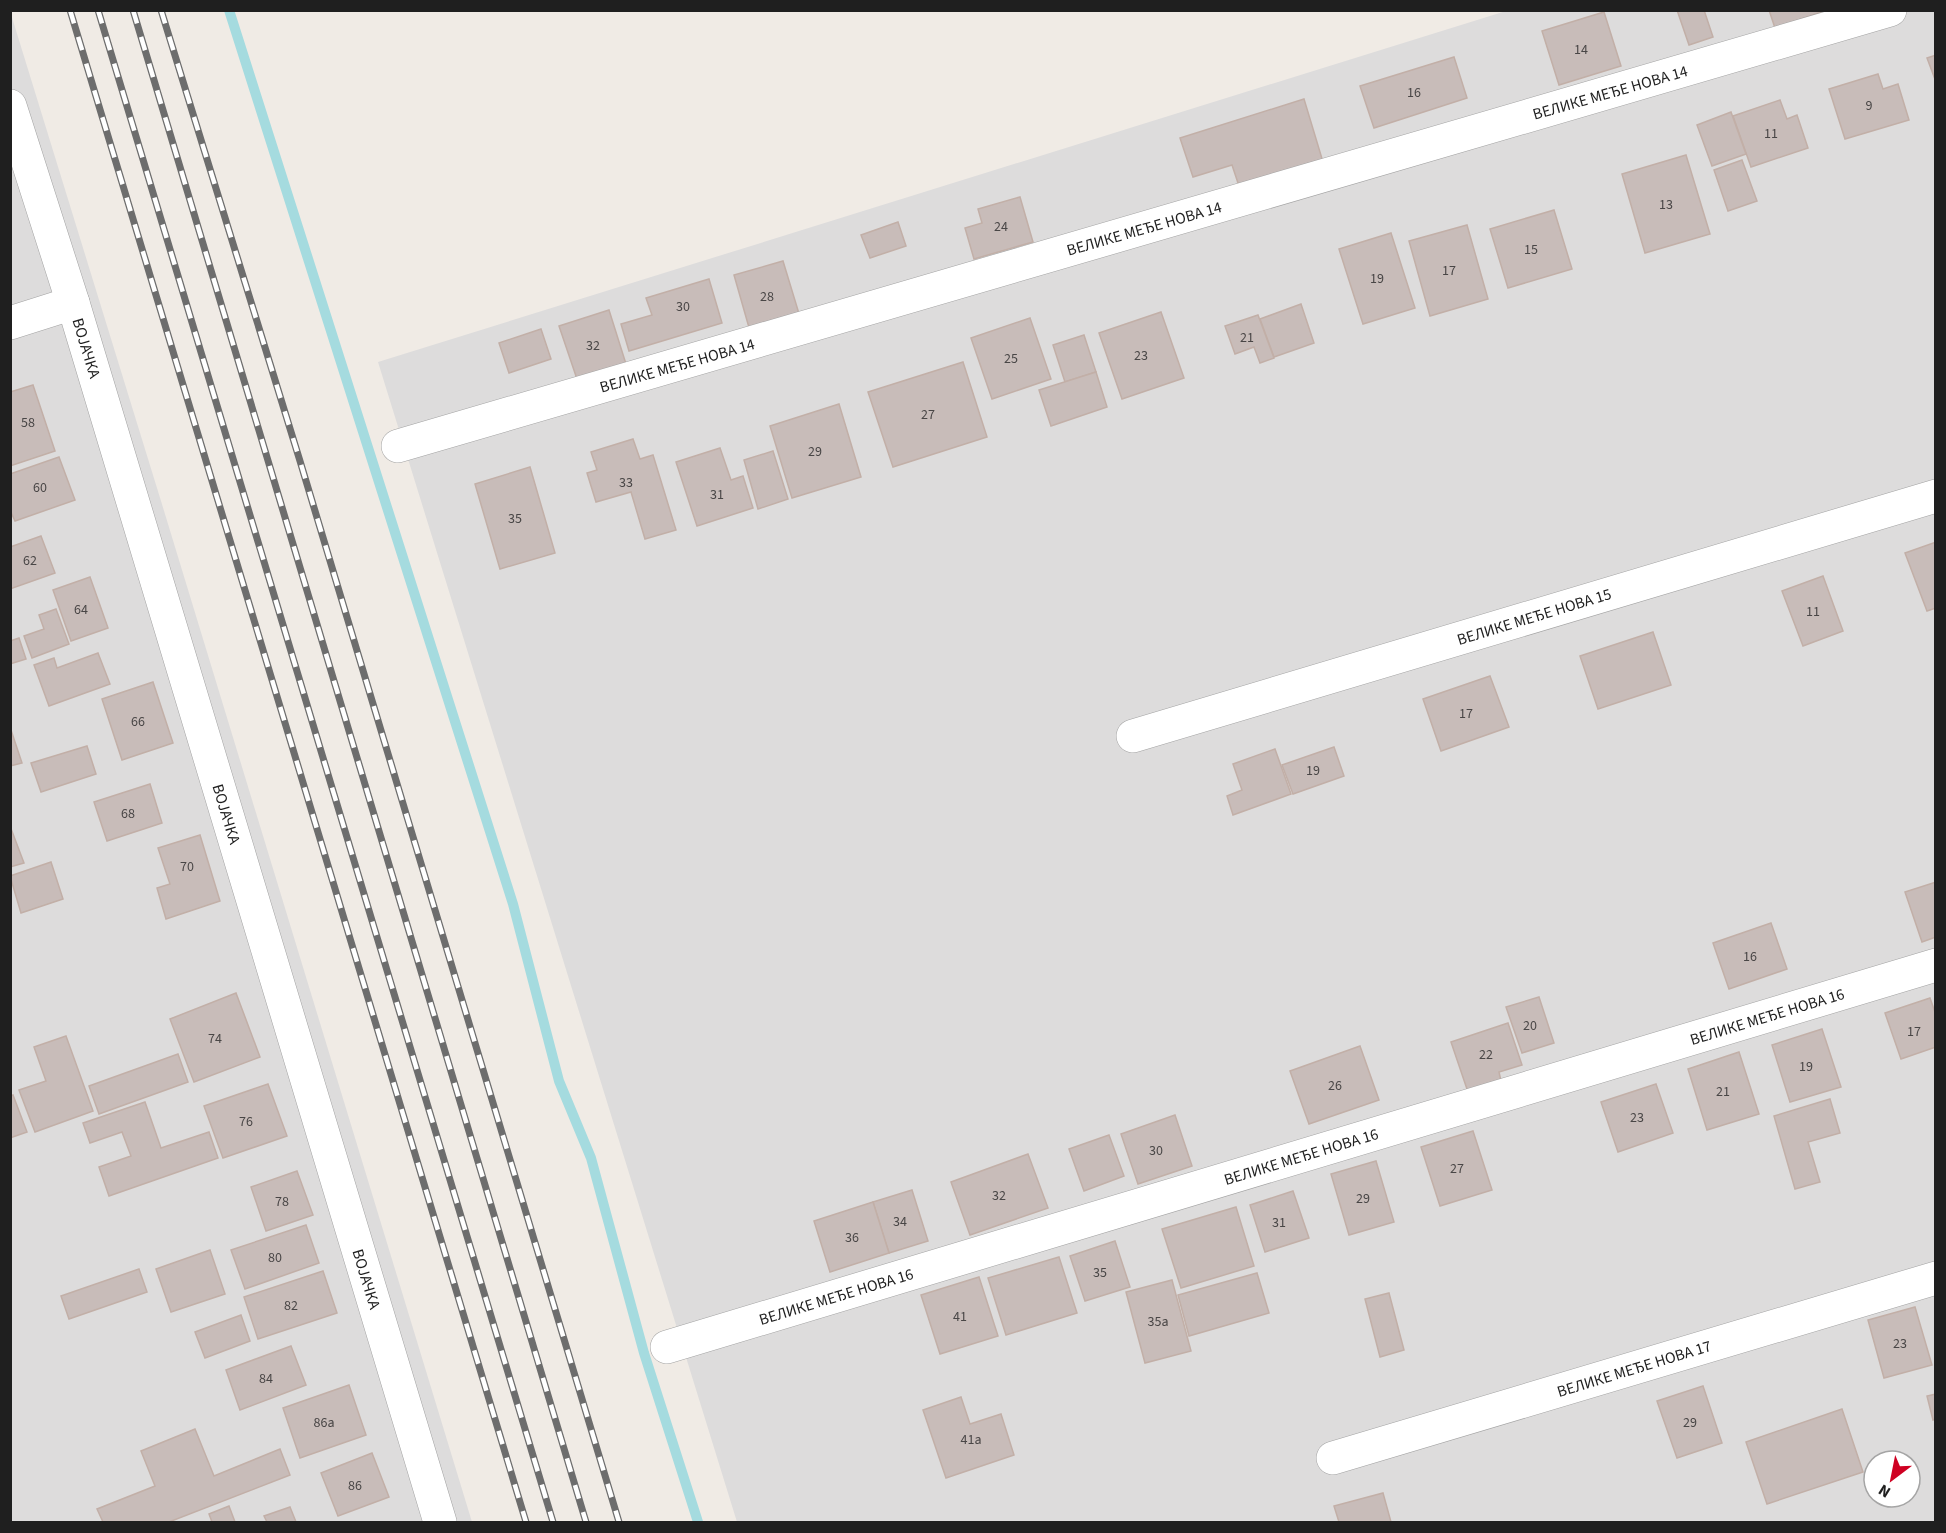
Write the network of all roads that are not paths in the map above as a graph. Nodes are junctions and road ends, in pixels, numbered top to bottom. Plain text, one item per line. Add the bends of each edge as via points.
1 (1890, 10) edge
2 (10, 106) edge
3 (73, 303) junction
4 (10, 323) edge
5 (398, 446) dead end
6 (1935, 496) edge
7 (1133, 736) dead end
8 (1935, 965) edge
9 (1935, 1278) edge
10 (667, 1347) dead end
11 (1333, 1458) dead end
12 (441, 1522) edge

1 - 5 street, ВЕЛИКЕ МЕЂЕ НОВА 14
2 - 3 street, ВОЈАЧКА
3 - 4 street
3 - 12 street, ВОЈАЧКА
6 - 7 street, ВЕЛИКЕ МЕЂЕ НОВА 15
8 - 10 street, ВЕЛИКЕ МЕЂЕ НОВА 16
9 - 11 street, ВЕЛИКЕ МЕЂЕ НОВА 17

